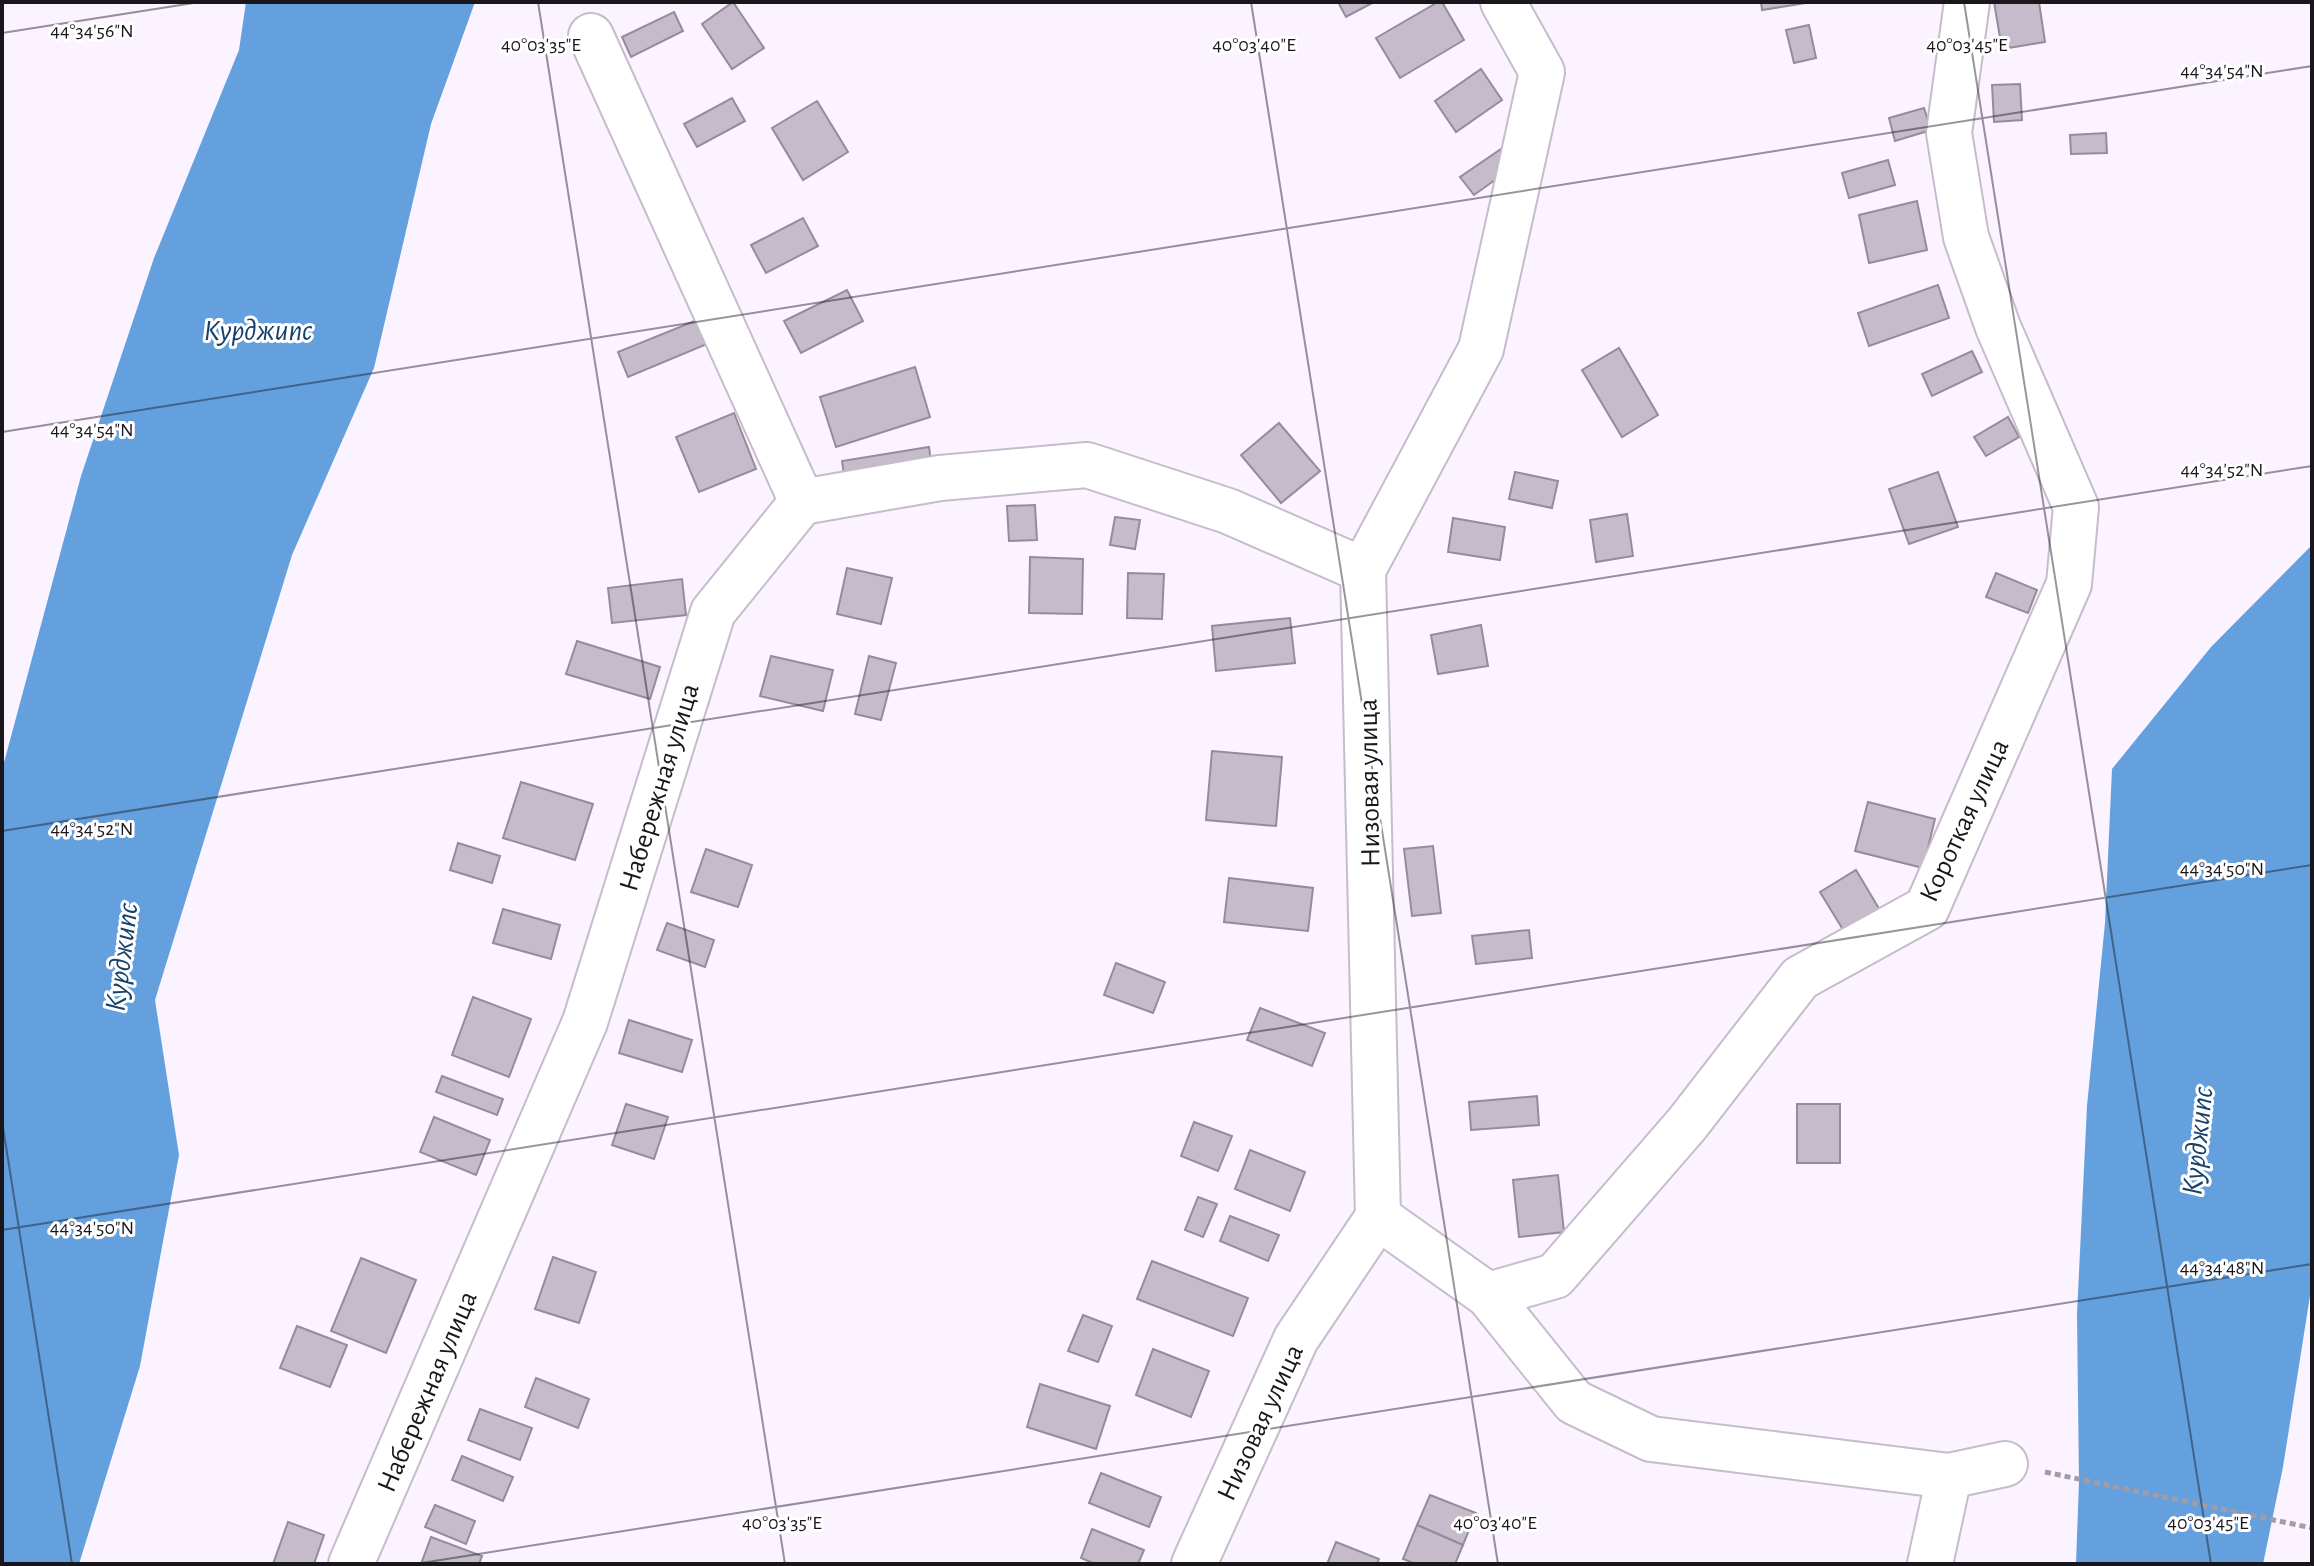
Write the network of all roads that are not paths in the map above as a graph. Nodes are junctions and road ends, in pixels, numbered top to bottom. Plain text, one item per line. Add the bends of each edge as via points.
1 (1503, 2) edge
2 (1967, 2) edge
3 (591, 36) dead end
4 (802, 502) junction
5 (1363, 570) junction
6 (1378, 1217) junction
7 (1488, 1295) junction
8 (2005, 1464) road end
9 (1949, 1476) junction
10 (351, 1564) edge
11 (1194, 1564) edge
12 (1930, 1564) edge

1 - 5 street, Низовая улица via 1542,72 1481,349
2 - 7 street, Короткая улица via 1949,133 1966,237 1998,327 2076,507 2069,584 1927,908 1800,978 1687,1124 1555,1276
3 - 4 street
4 - 5 street via 940,478 1087,465 1228,511
4 - 10 street, Набережная улица via 713,612 585,1022
5 - 6 street, Низовая улица
6 - 7 street
6 - 11 street, Низовая улица via 1296,1339
7 - 9 street via 1574,1402 1651,1439
8 - 9 street
9 - 12 street

